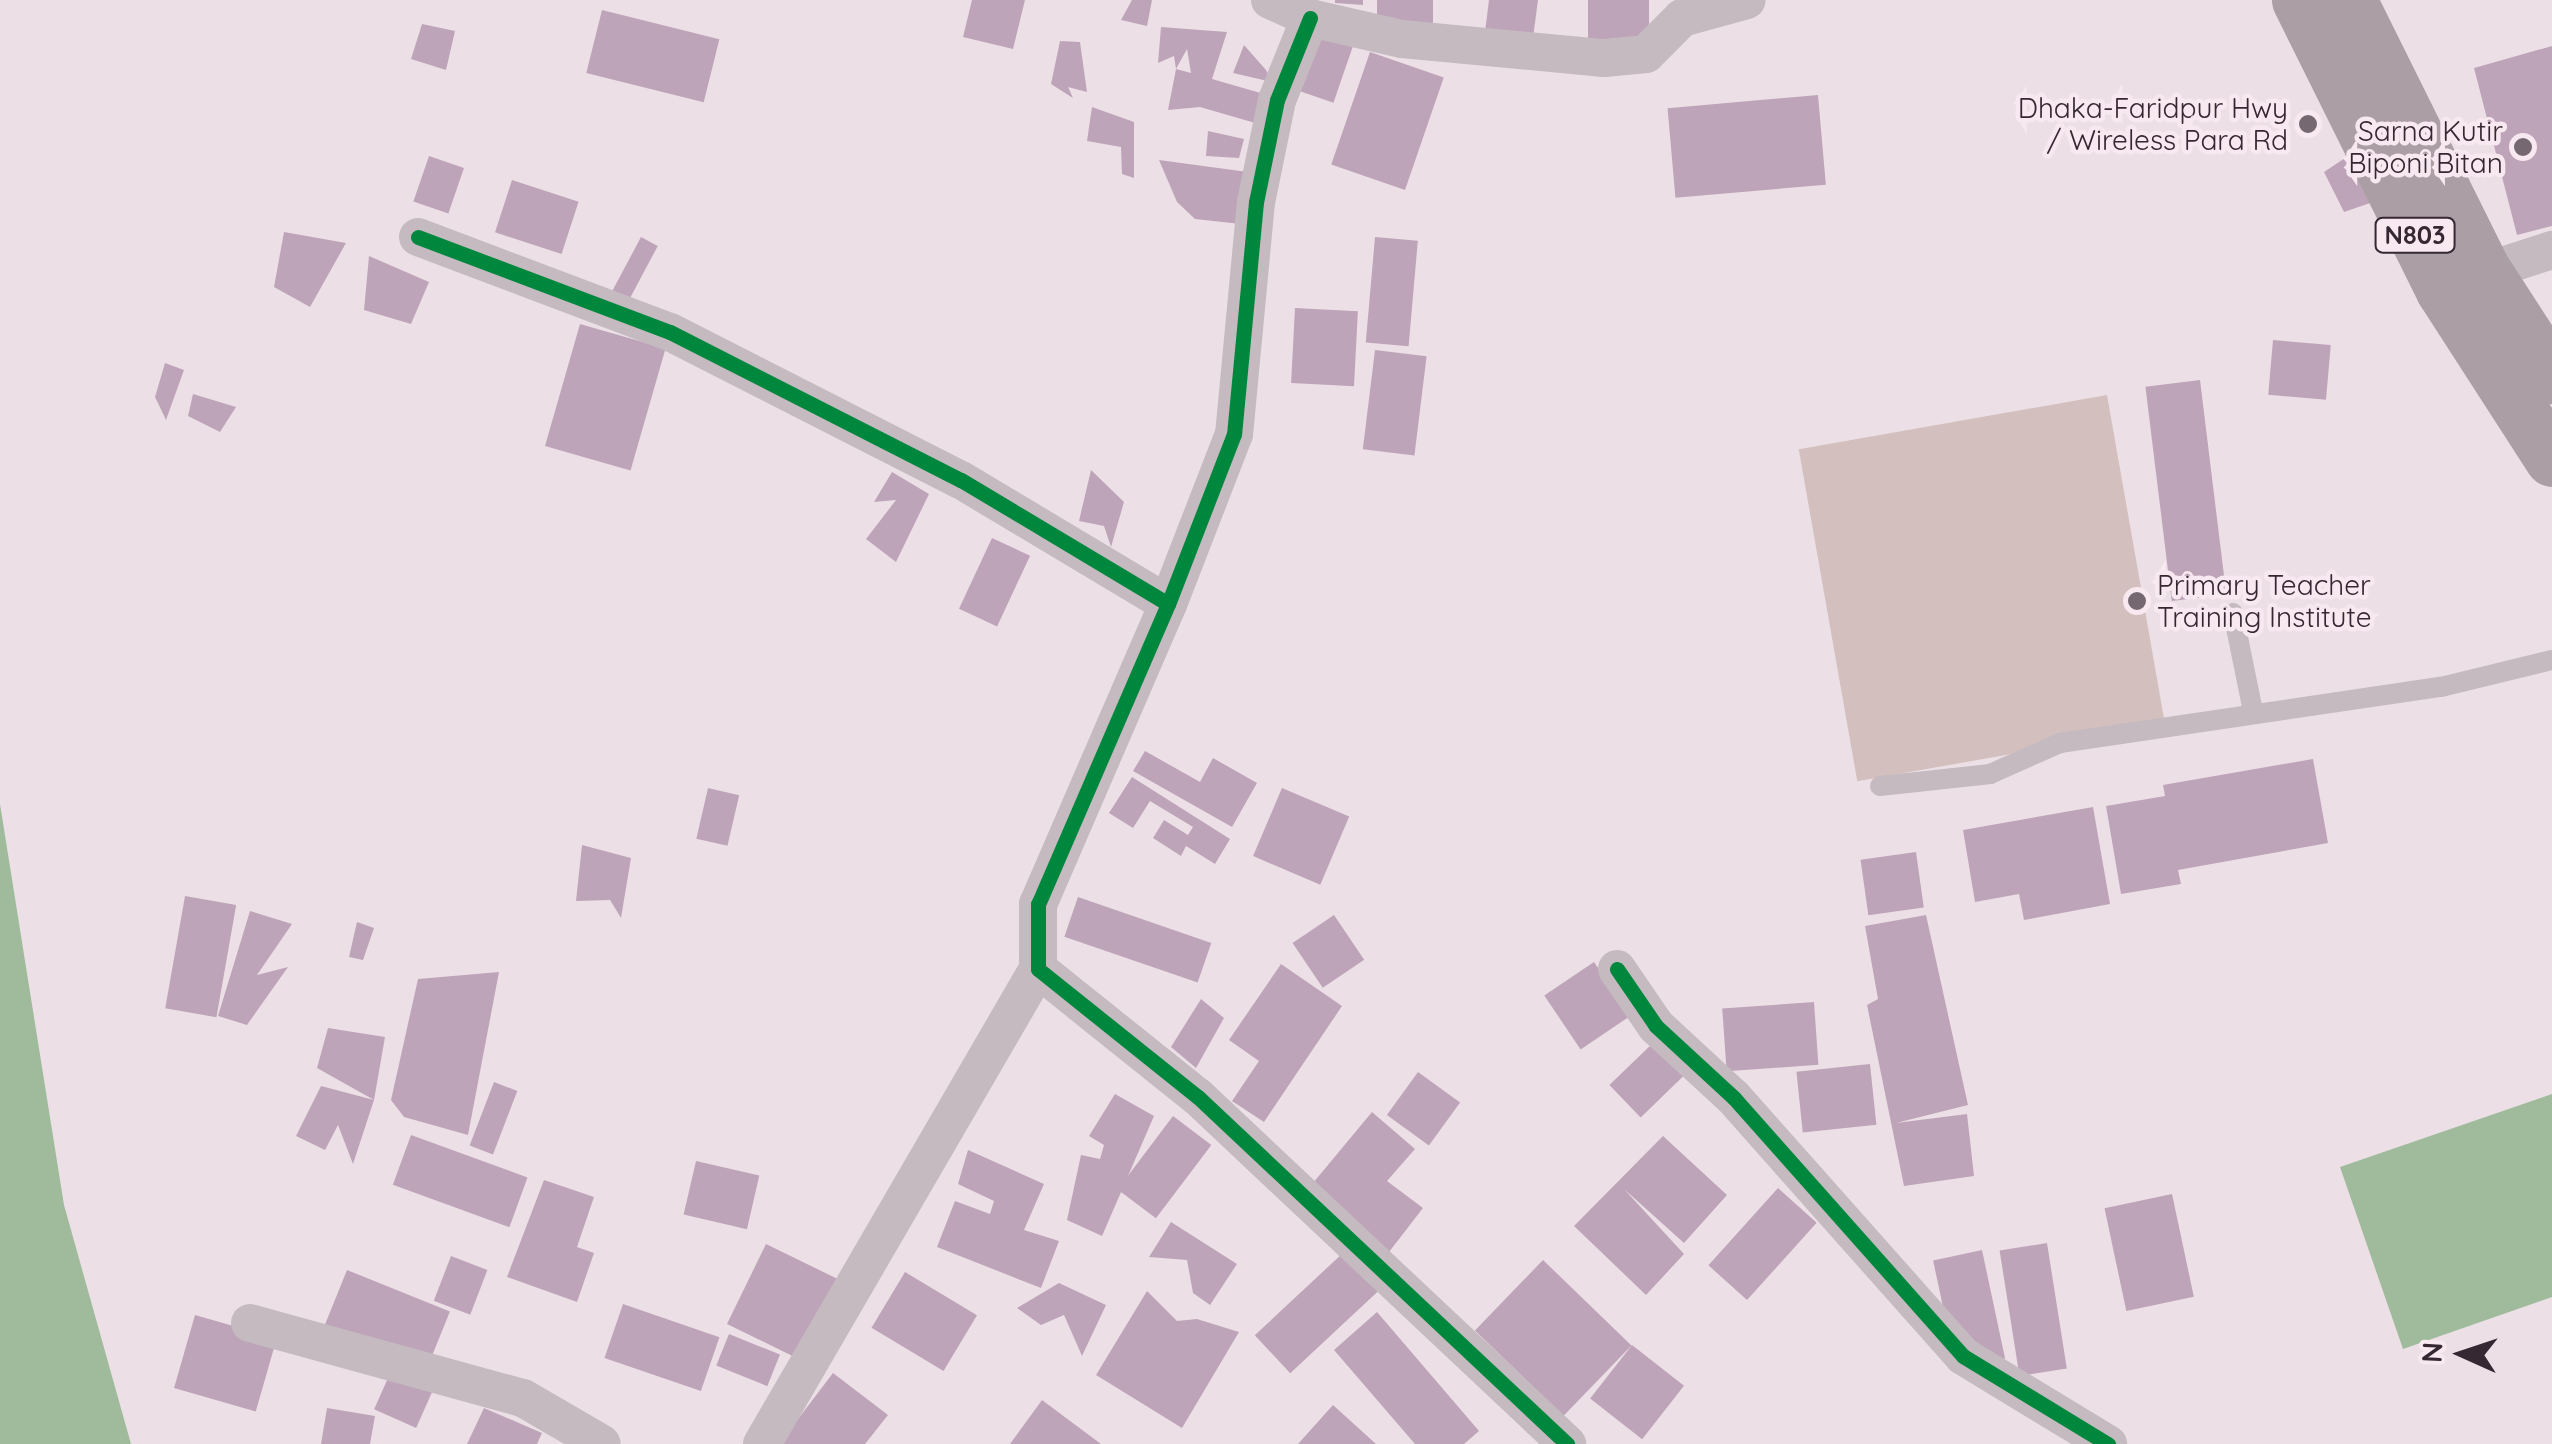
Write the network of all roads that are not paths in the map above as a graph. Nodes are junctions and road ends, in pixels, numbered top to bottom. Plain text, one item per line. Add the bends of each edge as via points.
1 (1270, 0) edge
2 (1748, 0) edge
3 (2298, 0) edge
4 (2349, 0) edge
5 (1310, 18) junction
6 (418, 237) dead end
7 (2552, 250) edge
8 (2462, 279) junction
9 (2552, 376) edge
10 (2552, 459) edge
11 (1168, 604) junction
12 (2234, 612) dead end
13 (2552, 660) edge
14 (2253, 712) junction
15 (1880, 786) dead end
16 (1038, 969) junction
17 (1617, 969) dead end
18 (250, 1323) dead end
19 (602, 1444) edge
20 (762, 1444) edge
21 (1567, 1444) edge
22 (2108, 1444) edge

1 - 5 street
2 - 5 street via 1682,18 1646,54 1604,58 1451,46
3 - 8 highway, N803
4 - 8 highway, N803
5 - 11 street via 1277,100 1256,202 1234,434
6 - 11 street via 670,332 961,480
7 - 8 street
8 - 9 highway, N803
8 - 10 highway, N803
11 - 16 street via 1038,904
12 - 14 lane
13 - 14 lane via 2441,687
14 - 15 lane via 2060,743 1990,774
16 - 20 street
16 - 21 street via 1198,1097
17 - 22 street via 1656,1026 1734,1098 1963,1356
18 - 19 street via 523,1398

